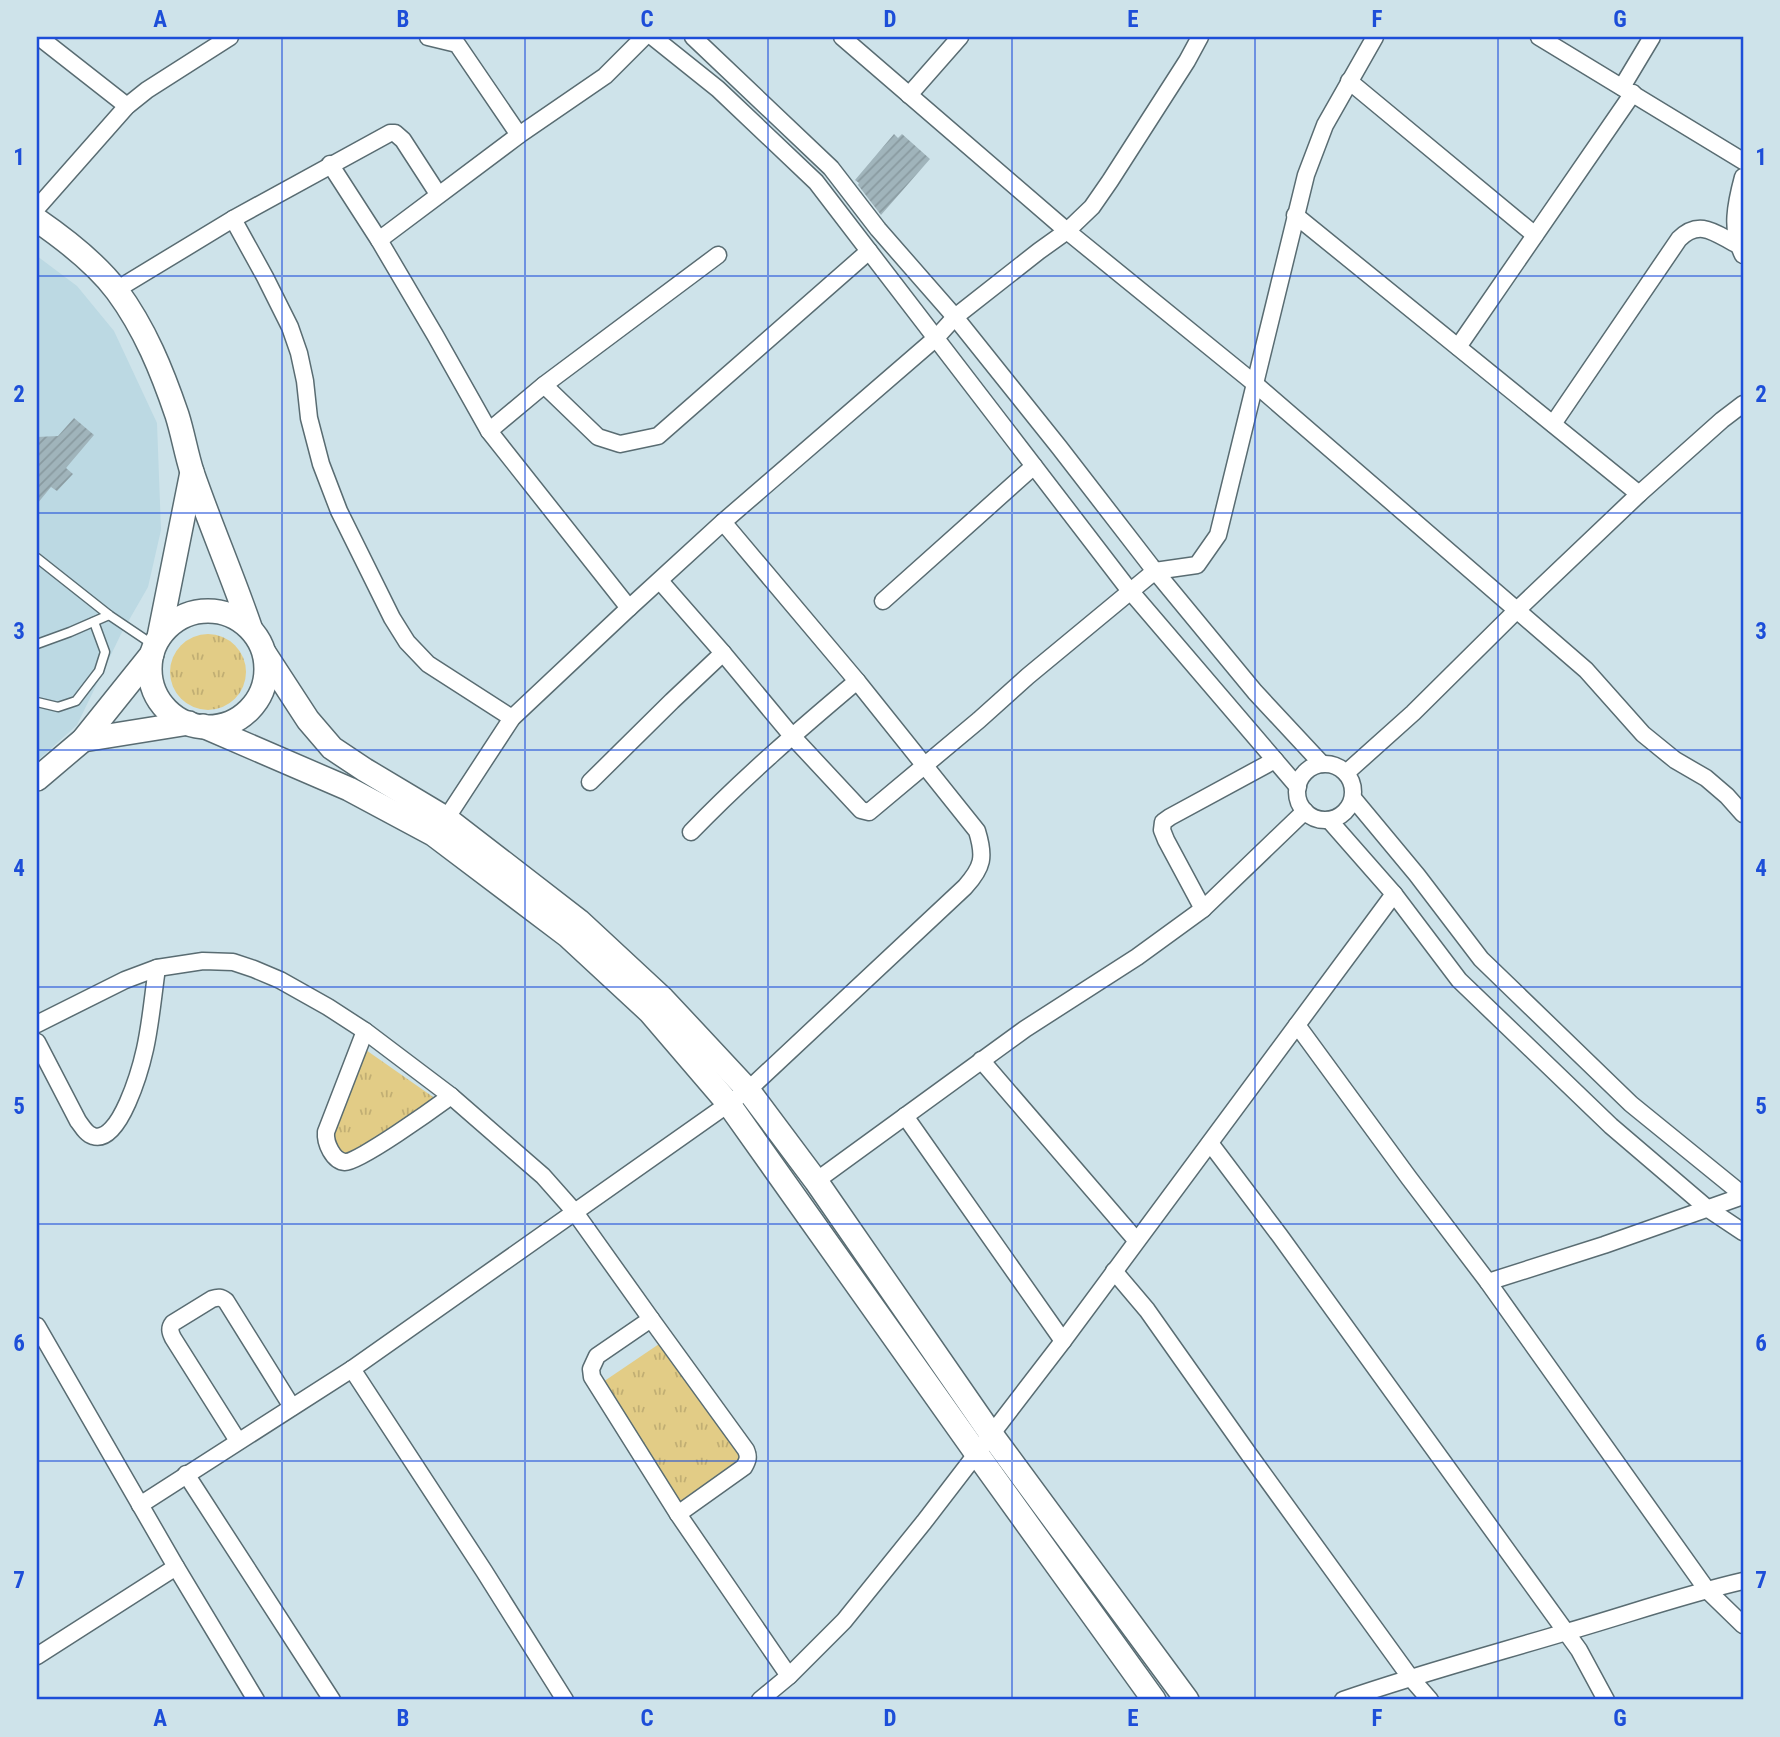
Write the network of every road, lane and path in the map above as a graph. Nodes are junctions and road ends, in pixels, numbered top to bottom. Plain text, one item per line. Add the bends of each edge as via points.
1 (39, 37) edge
2 (230, 37) edge
3 (428, 37) edge
4 (644, 37) edge
5 (653, 37) edge
6 (693, 37) edge
7 (842, 37) edge
8 (960, 37) edge
9 (1200, 37) edge
10 (1375, 37) edge
11 (1539, 37) edge
12 (1651, 37) edge
13 (460, 40) edge
14 (1349, 81) junction
15 (1628, 90) junction
16 (909, 95) junction
17 (127, 106) junction
18 (519, 135) junction
19 (1743, 161) edge
20 (330, 164) junction
21 (1743, 177) edge
22 (438, 194) junction
23 (37, 208) edge
24 (1296, 215) junction
25 (233, 219) junction
26 (37, 220) edge
27 (1067, 231) junction
28 (1535, 235) junction
29 (379, 240) junction
30 (1741, 250) edge
31 (869, 251) junction
32 (718, 255) dead end
33 (116, 289) junction
34 (955, 317) junction
35 (936, 338) junction
36 (1458, 347) junction
37 (1254, 383) junction
38 (544, 385) junction
39 (1743, 404) edge
40 (1553, 424) junction
41 (489, 431) junction
42 (1034, 466) junction
43 (192, 472) junction
44 (1639, 494) junction
45 (723, 522) junction
46 (37, 558) edge
47 (1155, 571) junction
48 (660, 581) junction
49 (1131, 591) junction
50 (883, 601) dead end
51 (629, 608) junction
52 (1517, 610) junction
53 (109, 615) junction
54 (94, 622) junction
55 (250, 627) junction
56 (37, 644) edge
57 (155, 646) junction
58 (265, 653) junction
59 (723, 653) junction
60 (857, 681) junction
61 (37, 702) edge
62 (512, 718) junction
63 (196, 725) junction
64 (792, 736) junction
65 (83, 740) junction
66 (1275, 760) junction
67 (1322, 764) junction
68 (924, 765) junction
69 (1346, 773) junction
70 (37, 779) edge
71 (590, 782) dead end
72 (1298, 787) junction
73 (1353, 798) junction
74 (1305, 811) junction
75 (1743, 814) edge
76 (1329, 820) junction
77 (440, 827) junction
78 (691, 832) dead end
79 (1394, 894) junction
80 (1203, 909) junction
81 (157, 968) junction
82 (37, 1024) edge
83 (1297, 1025) junction
84 (365, 1031) junction
85 (37, 1042) edge
86 (981, 1060) junction
87 (748, 1090) junction
88 (451, 1096) junction
89 (728, 1103) junction
90 (905, 1116) junction
91 (1210, 1143) junction
92 (816, 1181) junction
93 (1743, 1196) edge
94 (1707, 1208) junction
95 (575, 1211) junction
96 (1743, 1232) edge
97 (1136, 1240) junction
98 (1114, 1271) junction
99 (1488, 1282) junction
100 (651, 1319) junction
101 (37, 1326) edge
102 (1063, 1340) junction
103 (352, 1368) junction
104 (292, 1407) junction
105 (992, 1434) junction
106 (238, 1441) junction
107 (977, 1454) junction
108 (186, 1474) junction
109 (140, 1505) junction
110 (678, 1514) junction
111 (176, 1567) junction
112 (1743, 1581) edge
113 (1707, 1590) junction
114 (1743, 1625) edge
115 (1565, 1633) junction
116 (37, 1656) edge
117 (789, 1676) junction
118 (1410, 1677) junction
119 (256, 1700) edge
120 (332, 1700) edge
121 (565, 1700) edge
122 (760, 1700) edge
123 (1154, 1700) edge
124 (1187, 1700) edge
125 (1343, 1700) edge
126 (1430, 1700) edge
127 (1606, 1700) edge

1 - 17 street
2 - 17 street
3 - 13 street
4 - 18 street via 605,76
5 - 31 street via 718,89 816,182
6 - 34 street via 831,168
7 - 16 street
8 - 16 street
9 - 27 street via 1110,181
10 - 14 street
11 - 15 street
12 - 15 street
13 - 18 street
14 - 24 street via 1325,125
14 - 28 street
15 - 19 street
15 - 28 street
16 - 27 street
17 - 23 street
18 - 22 street
20 - 22 street via 395,132
20 - 25 street
20 - 29 street
21 - 30 street via 1734,218
22 - 29 street
24 - 36 street
24 - 37 street
25 - 33 street
25 - 62 street via 290,327 321,464 392,618 428,664
26 - 33 street via 79,252
27 - 34 street
27 - 37 street
28 - 36 street
29 - 41 street
30 - 40 street via 1704,228 1686,232
31 - 35 street
31 - 38 street via 658,436 620,444 598,437
32 - 38 street
33 - 43 street via 159,366
34 - 35 street
34 - 47 street
35 - 42 street
35 - 45 street
36 - 40 street
37 - 47 street via 1218,535 1197,565
37 - 52 street
38 - 41 street
39 - 44 street
40 - 44 street
41 - 51 street
42 - 49 street
42 - 50 street
43 - 55 street
43 - 57 street
44 - 52 street
45 - 48 street
45 - 60 street
46 - 53 lane
47 - 49 street
47 - 67 street via 1255,692
48 - 51 street
48 - 59 street
49 - 66 street
49 - 68 street
51 - 62 street
52 - 69 street
52 - 75 street via 1586,670 1643,734 1717,787
53 - 54 lane
53 - 57 lane
54 - 56 lane
54 - 61 lane via 105,652 99,671 76,701 58,707
55 - 57 street via 212,610 191,613 173,622
55 - 58 street
57 - 63 street via 150,668 157,696 171,712
57 - 65 street
58 - 63 street via 264,685 247,712 219,726
58 - 77 street via 332,748
59 - 64 street
59 - 71 street
60 - 64 street
60 - 68 street
62 - 77 street
63 - 65 street
63 - 77 street
64 - 68 street via 865,812
64 - 78 street
65 - 70 street
66 - 72 street
66 - 80 street via 1163,822 1166,839
67 - 69 street
67 - 72 street via 1306,772
68 - 87 street via 977,831 982,860 977,874
69 - 73 street
72 - 74 street
73 - 76 street via 1344,813
73 - 93 street via 1482,959 1631,1104
74 - 76 street
74 - 80 street
76 - 79 street
77 - 87 street via 579,921 663,999
77 - 89 street via 650,1012
79 - 83 street
79 - 94 street via 1459,980 1611,1126
80 - 86 street
81 - 82 street via 125,979
81 - 84 street via 233,962 280,980
81 - 85 street via 142,1059 127,1105 107,1133 91,1136 84,1130
83 - 91 street
83 - 99 street
84 - 88 street
84 - 88 street via 326,1132 328,1146 341,1161 370,1152
86 - 90 street
86 - 97 street
87 - 89 street
87 - 92 street
88 - 95 street via 543,1176
89 - 95 street
89 - 107 street
90 - 92 street
90 - 102 street
91 - 97 street
91 - 115 street
92 - 105 street
93 - 94 street
94 - 96 street
94 - 99 street
95 - 100 street
95 - 103 street
97 - 98 street
98 - 102 street
98 - 118 street via 1147,1310
99 - 113 street
100 - 110 street via 597,1356 592,1377
100 - 110 street via 748,1456 744,1467
101 - 109 street
102 - 105 street
103 - 104 street
103 - 121 street
104 - 106 street
104 - 106 street via 222,1298 212,1299 173,1323 173,1338
105 - 107 street
105 - 124 street
106 - 108 street
107 - 117 street via 844,1621
107 - 123 street
108 - 109 street
108 - 120 street
109 - 111 street
110 - 117 street
111 - 116 street
111 - 119 street
112 - 113 street
113 - 114 street
113 - 115 street
115 - 118 street
115 - 127 street
117 - 122 street
118 - 125 street
118 - 126 street

